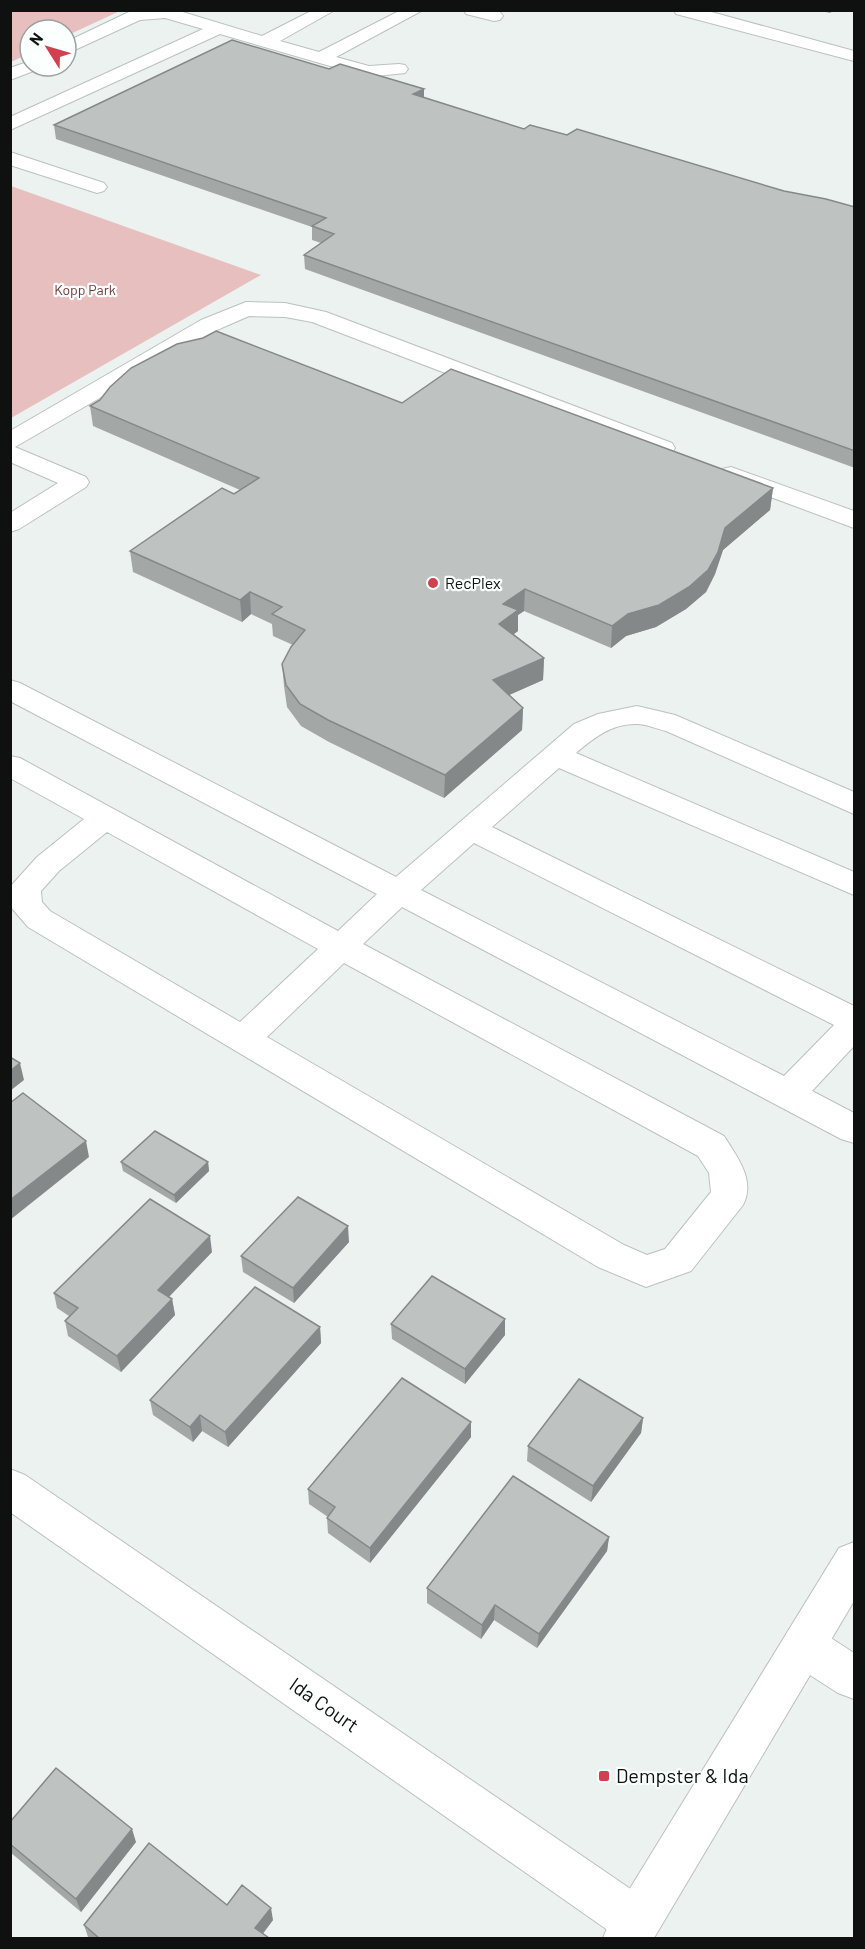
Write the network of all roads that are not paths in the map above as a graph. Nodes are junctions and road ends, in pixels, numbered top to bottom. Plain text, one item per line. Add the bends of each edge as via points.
1 (327, 10) edge
2 (415, 10) edge
3 (472, 10) edge
4 (682, 10) edge
5 (169, 12) edge
6 (494, 16) dead end
7 (215, 23) junction
8 (262, 42) junction
9 (78, 43) edge
10 (855, 56) edge
11 (321, 58) junction
12 (399, 69) dead end
13 (10, 124) edge
14 (10, 158) edge
15 (97, 187) dead end
16 (10, 441) edge
17 (10, 453) edge
18 (687, 457) edge
19 (709, 465) edge
20 (855, 520) edge
21 (10, 524) edge
22 (10, 689) edge
23 (556, 755) junction
24 (10, 765) edge
25 (855, 804) edge
26 (105, 818) junction
27 (471, 830) junction
28 (855, 884) edge
29 (400, 891) junction
30 (340, 948) junction
31 (855, 1020) edge
32 (855, 1025) edge
33 (243, 1039) junction
34 (788, 1094) junction
35 (855, 1129) edge
36 (10, 1488) edge
37 (855, 1562) edge
38 (804, 1646) junction
39 (855, 1678) edge
40 (632, 1930) edge

1 - 8 street
2 - 11 street
3 - 6 street
4 - 10 street
5 - 7 street
5 - 9 street via 137,15
7 - 8 street
7 - 13 street
8 - 11 street
11 - 12 street via 368,72
14 - 15 street
16 - 18 street via 209,325 246,309 266,309 318,318
17 - 21 street via 77,482
19 - 20 street
22 - 29 street
23 - 25 street via 584,730 608,720 637,715 675,724
23 - 27 street
23 - 28 street
24 - 26 street
26 - 30 street
26 - 33 street via 48,864 25,889 26,904 39,919
27 - 29 street
27 - 31 street
29 - 30 street
29 - 34 street
30 - 33 street
30 - 33 street via 711,1146 727,1172 730,1195 678,1260 646,1270 611,1256
32 - 34 street
34 - 35 street
36 - 40 street, Ida Court
37 - 38 street
38 - 39 street
38 - 40 street

